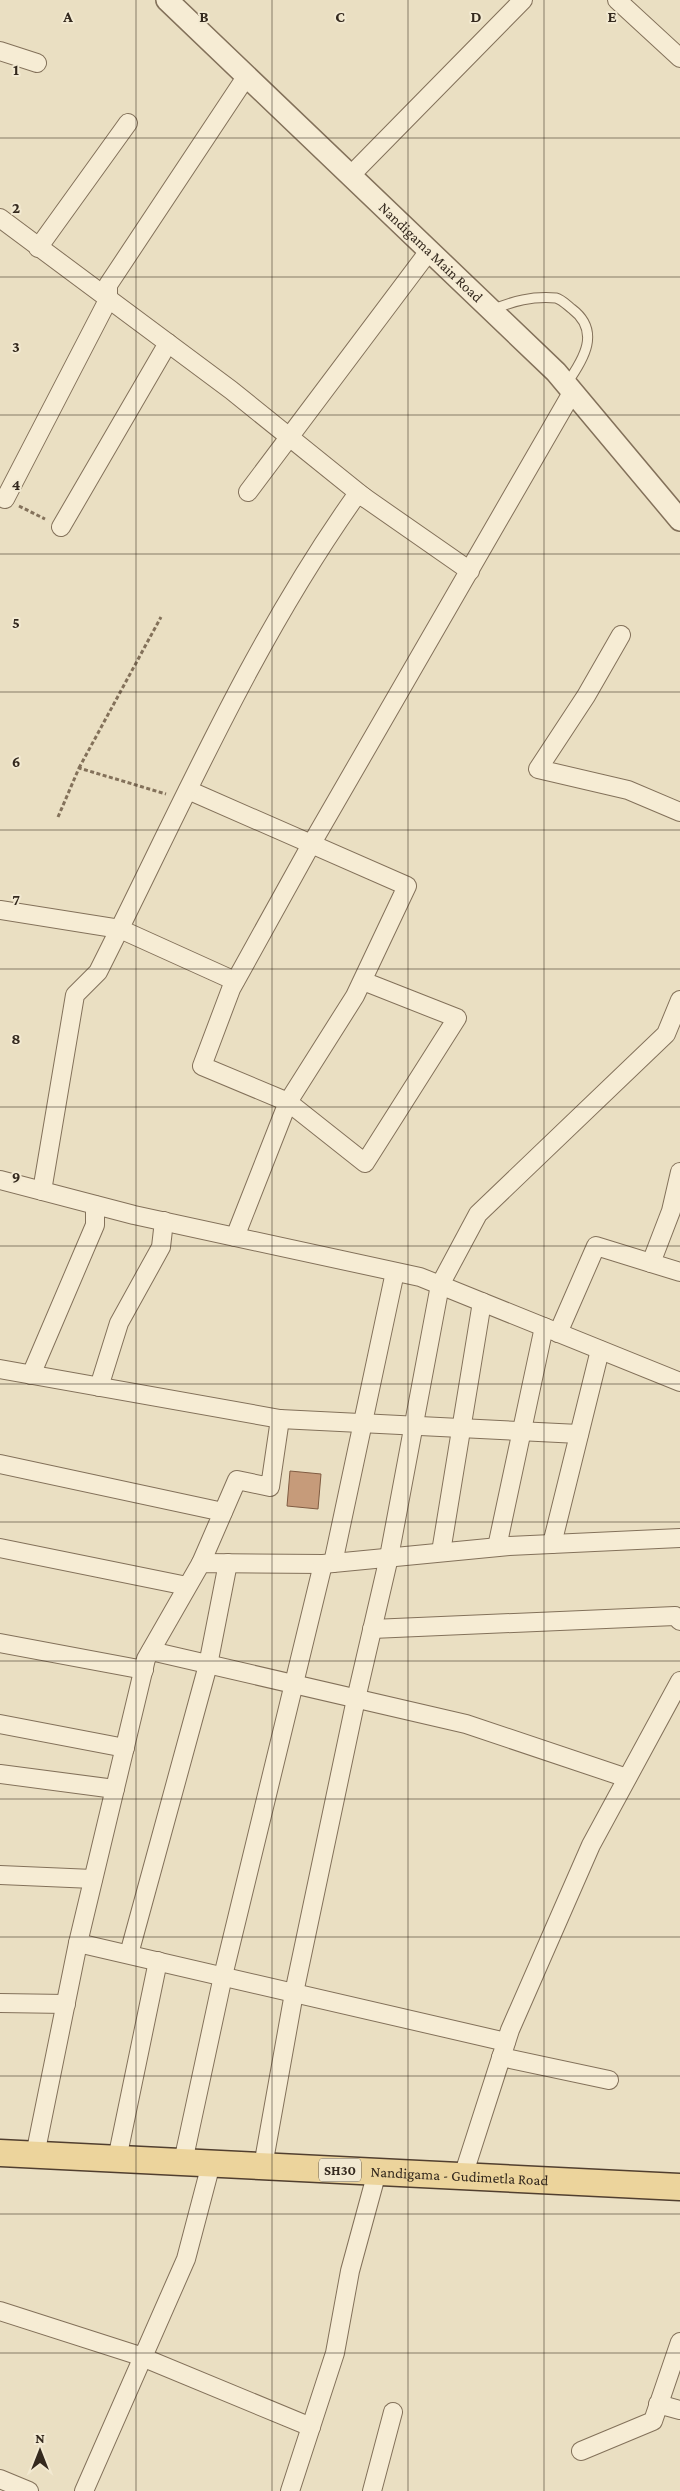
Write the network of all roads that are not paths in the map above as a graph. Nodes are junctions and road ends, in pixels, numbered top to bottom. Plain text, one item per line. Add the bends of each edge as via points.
1 (167, 0) edge
2 (523, 0) edge
3 (617, 0) edge
4 (0, 51) edge
5 (680, 58) edge
6 (37, 64) dead end
7 (246, 77) junction
8 (128, 122) dead end
9 (350, 176) junction
10 (0, 218) edge
11 (38, 248) junction
12 (429, 251) junction
13 (108, 300) junction
14 (491, 310) junction
15 (168, 343) junction
16 (570, 387) junction
17 (289, 436) junction
18 (248, 492) dead end
19 (365, 498) junction
20 (6, 499) road end
21 (680, 520) edge
22 (61, 527) road end
23 (470, 570) junction
24 (621, 636) dead end
25 (185, 795) junction
26 (680, 812) edge
27 (311, 844) junction
28 (0, 910) edge
29 (120, 929) junction
30 (235, 981) junction
31 (363, 981) junction
32 (680, 1000) edge
33 (288, 1102) junction
34 (680, 1172) edge
35 (0, 1180) edge
36 (42, 1191) junction
37 (95, 1205) junction
38 (164, 1222) junction
39 (235, 1237) junction
40 (650, 1263) junction
41 (395, 1272) junction
42 (680, 1272) edge
43 (440, 1285) junction
44 (482, 1302) junction
45 (551, 1330) junction
46 (600, 1350) junction
47 (0, 1369) edge
48 (31, 1375) junction
49 (680, 1382) edge
50 (99, 1387) junction
51 (280, 1419) junction
52 (363, 1423) junction
53 (414, 1426) junction
54 (461, 1428) junction
55 (522, 1432) junction
56 (579, 1434) junction
57 (0, 1464) edge
58 (223, 1512) junction
59 (680, 1538) edge
60 (552, 1544) junction
61 (497, 1547) junction
62 (0, 1548) edge
63 (441, 1552) junction
64 (389, 1557) junction
65 (201, 1563) junction
66 (228, 1563) junction
67 (328, 1563) junction
68 (188, 1586) junction
69 (680, 1621) edge
70 (372, 1629) junction
71 (0, 1643) edge
72 (151, 1651) junction
73 (208, 1666) junction
74 (144, 1670) junction
75 (680, 1681) edge
76 (293, 1685) junction
77 (356, 1699) junction
78 (0, 1724) edge
79 (125, 1748) junction
80 (0, 1774) edge
81 (628, 1778) junction
82 (115, 1789) junction
83 (0, 1875) edge
84 (94, 1879) junction
85 (78, 1943) junction
86 (129, 1954) junction
87 (158, 1961) junction
88 (223, 1976) junction
89 (294, 1993) junction
90 (0, 2003) edge
91 (66, 2004) junction
92 (504, 2049) junction
93 (609, 2080) dead end
94 (0, 2153) edge
95 (35, 2155) junction
96 (117, 2159) junction
97 (183, 2162) junction
98 (211, 2164) junction
99 (263, 2166) junction
100 (377, 2172) junction
101 (463, 2176) junction
102 (680, 2187) edge
103 (0, 2311) edge
104 (680, 2342) edge
105 (143, 2357) junction
106 (658, 2404) junction
107 (680, 2410) edge
108 (393, 2412) dead end
109 (311, 2427) junction
110 (581, 2451) dead end
111 (0, 2479) edge
112 (28, 2491) edge
113 (84, 2491) edge
114 (290, 2491) edge
115 (372, 2491) edge

1 - 7 street, Nandigama Main Road
2 - 9 street
3 - 5 street
4 - 6 street
7 - 9 street, Nandigama Main Road
7 - 13 street via 108,285
8 - 11 street
9 - 12 street, Nandigama Main Road
10 - 11 street
11 - 13 street
12 - 14 street, Nandigama Main Road
12 - 17 street
13 - 15 street
13 - 20 street
14 - 16 street, Nandigama Main Road
14 - 16 lane via 517,300 558,298 582,317 588,340
15 - 17 street
15 - 22 street
16 - 21 street, Nandigama Main Road
16 - 23 street
17 - 18 street
17 - 19 street
19 - 23 street
19 - 25 street via 358,493 330,533 225,713
23 - 27 street
24 - 26 street via 538,769 628,790
25 - 27 street
25 - 29 street
27 - 30 street
27 - 31 street via 408,886
28 - 29 street
29 - 30 street
29 - 36 street via 98,972 75,995
30 - 33 street via 202,1066
31 - 33 street
31 - 33 street via 458,1018 365,1163
32 - 43 street via 666,1034 478,1214
33 - 39 street
34 - 40 street via 671,1211
35 - 36 street
36 - 37 street
37 - 38 street
37 - 48 street via 95,1225
38 - 39 street
38 - 50 street via 161,1247 119,1323
39 - 41 street
40 - 42 street
40 - 45 street via 596,1246
41 - 43 street
41 - 52 street
43 - 44 street
43 - 53 street
44 - 45 street
44 - 54 street
45 - 46 street
45 - 55 street
46 - 49 street
46 - 56 street
47 - 48 street
48 - 50 street
50 - 51 street
51 - 52 street
51 - 58 street via 270,1486 237,1480
52 - 53 street
52 - 67 street
53 - 54 street
53 - 64 street
54 - 55 street
54 - 63 street
55 - 56 street
55 - 61 street
56 - 60 street
57 - 58 street
58 - 65 street
59 - 60 street
60 - 61 street
61 - 63 street
62 - 68 street
63 - 64 street
64 - 67 street
64 - 70 street
65 - 66 street
65 - 68 street
66 - 67 street
66 - 73 street
67 - 76 street
68 - 72 street
69 - 70 street via 675,1616
70 - 77 street
71 - 74 street
72 - 73 street
72 - 74 street
73 - 76 street
73 - 86 street
74 - 79 street
75 - 81 street
76 - 77 street
76 - 88 street
77 - 81 street via 466,1724
77 - 89 street
78 - 79 street
79 - 82 street
80 - 82 street
81 - 92 street via 591,1845
82 - 84 street
83 - 84 street
84 - 85 street
85 - 86 street
85 - 91 street
86 - 87 street
87 - 88 street
87 - 96 street
88 - 89 street
88 - 97 street
89 - 92 street
89 - 99 street
90 - 91 street
91 - 95 street
92 - 93 street
92 - 101 street
94 - 95 main road, Nandigama - Gudimetla Road / SH30
95 - 96 main road, Nandigama - Gudimetla Road / SH30
96 - 97 main road, Nandigama - Gudimetla Road / SH30
97 - 98 main road, Nandigama - Gudimetla Road / SH30
98 - 99 main road, Nandigama - Gudimetla Road / SH30
98 - 105 street via 186,2259
99 - 100 main road, Nandigama - Gudimetla Road / SH30
100 - 101 main road, Nandigama - Gudimetla Road / SH30
100 - 109 street via 350,2271 335,2353
101 - 102 main road, Nandigama - Gudimetla Road / SH30
103 - 105 street
104 - 106 street
105 - 109 street
105 - 113 street
106 - 107 street
106 - 110 street via 653,2421
108 - 115 street
109 - 114 street
111 - 112 street

